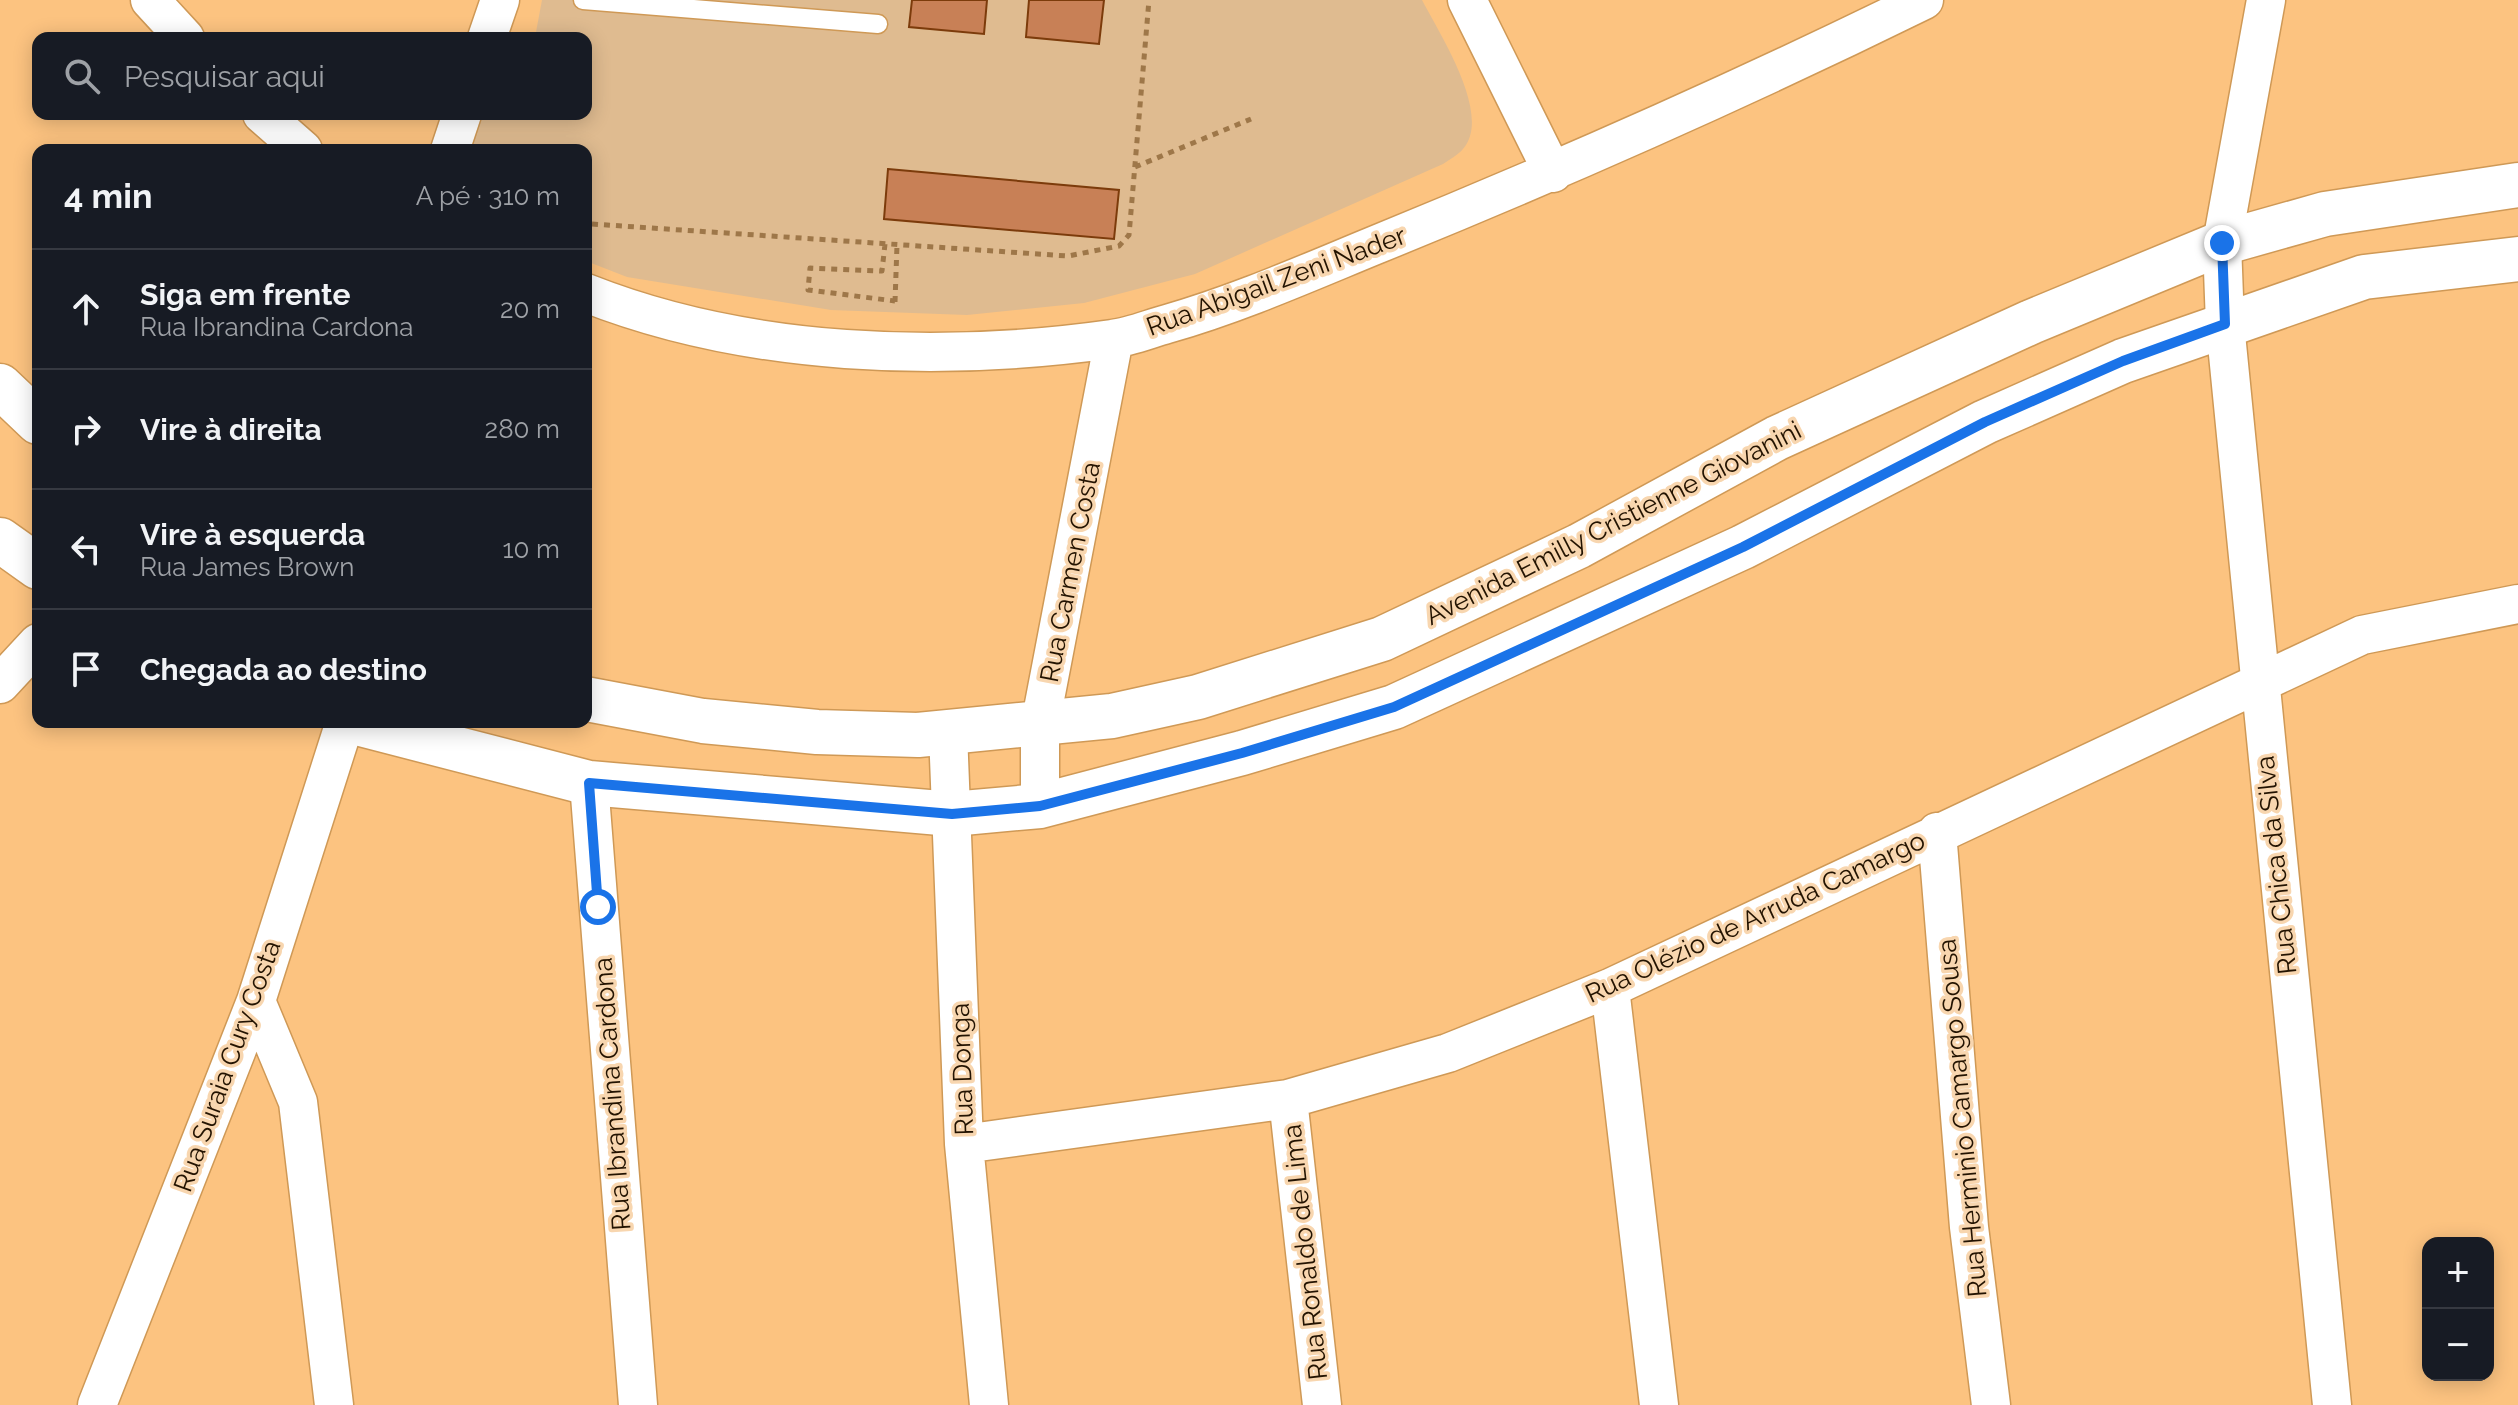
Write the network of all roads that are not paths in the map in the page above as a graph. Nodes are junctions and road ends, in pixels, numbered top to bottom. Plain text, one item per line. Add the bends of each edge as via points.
1 (150, 0) edge
2 (500, 0) edge
3 (583, 0) edge
4 (1467, 0) edge
5 (1924, 0) edge
6 (2266, 0) edge
7 (1857, 15) edge
8 (878, 24) dead end
9 (179, 32) edge
10 (489, 32) edge
11 (269, 120) edge
12 (460, 120) edge
13 (296, 144) edge
14 (452, 144) edge
15 (1553, 173) junction
16 (2518, 185) edge
17 (2222, 243) junction
18 (2518, 259) edge
19 (592, 295) edge
20 (2225, 324) junction
21 (1114, 339) junction
22 (0, 386) edge
23 (32, 416) edge
24 (0, 540) edge
25 (32, 563) edge
26 (2518, 604) edge
27 (32, 649) edge
28 (2258, 683) junction
29 (0, 684) edge
30 (592, 700) edge
31 (1040, 725) junction
32 (343, 728) edge
33 (376, 728) edge
34 (948, 732) junction
35 (589, 783) junction
36 (1040, 806) junction
37 (952, 814) junction
38 (1937, 832) junction
39 (1610, 988) junction
40 (256, 1001) junction
41 (1288, 1099) junction
42 (964, 1144) junction
43 (97, 1405) edge
44 (334, 1405) edge
45 (638, 1405) edge
46 (989, 1405) edge
47 (1322, 1405) edge
48 (1659, 1405) edge
49 (1991, 1405) edge
50 (2332, 1405) edge

1 - 9 street
2 - 10 street
3 - 8 lane
4 - 15 street
5 - 7 street, Rua Abigail Zeni Nader
6 - 17 street, Rua Chica da Silva
7 - 15 street, Rua Abigail Zeni Nader via 1672,121
11 - 13 street
12 - 14 street
15 - 21 street, Rua Abigail Zeni Nader via 1274,286
16 - 17 main road, Avenida Emilly Cristienne Giovanini via 2325,214
17 - 20 street, Rua Chica da Silva
17 - 31 main road, Avenida Emilly Cristienne Giovanini via 2031,322 1777,438 1579,546 1382,639 1198,697
18 - 20 main road via 2364,277
19 - 21 street, Rua Abigail Zeni Nader via 783,343 961,351
20 - 28 street, Rua Chica da Silva
20 - 36 main road via 2123,361 1985,422 1743,547 1394,707
21 - 31 street, Rua Carmen Costa
22 - 23 main road
24 - 25 main road
26 - 28 street, Rua Olézio de Arruda Camargo via 2362,635
27 - 29 street
28 - 38 street, Rua Olézio de Arruda Camargo
28 - 50 street, Rua Chica da Silva
30 - 34 main road, Avenida Emilly Cristienne Giovanini via 703,721 803,731
31 - 34 main road, Avenida Emilly Cristienne Giovanini
31 - 36 street, Rua Carmen Costa
32 - 40 street, Rua Suraia Cury Costa
33 - 35 main road
34 - 37 street, Rua Donga
35 - 37 main road
35 - 45 street, Rua Ibrandina Cardona
36 - 37 main road
37 - 42 street, Rua Donga
38 - 39 street, Rua Olézio de Arruda Camargo
38 - 49 street, Rua Herminio Camargo Sousa via 1969,1227
39 - 41 street, Rua Olézio de Arruda Camargo via 1448,1053
39 - 48 street
40 - 43 street, Rua Suraia Cury Costa
40 - 44 street via 298,1102
41 - 42 street, Rua Olézio de Arruda Camargo
41 - 47 street, Rua Ronaldo de Lima
42 - 46 street, Rua Donga

